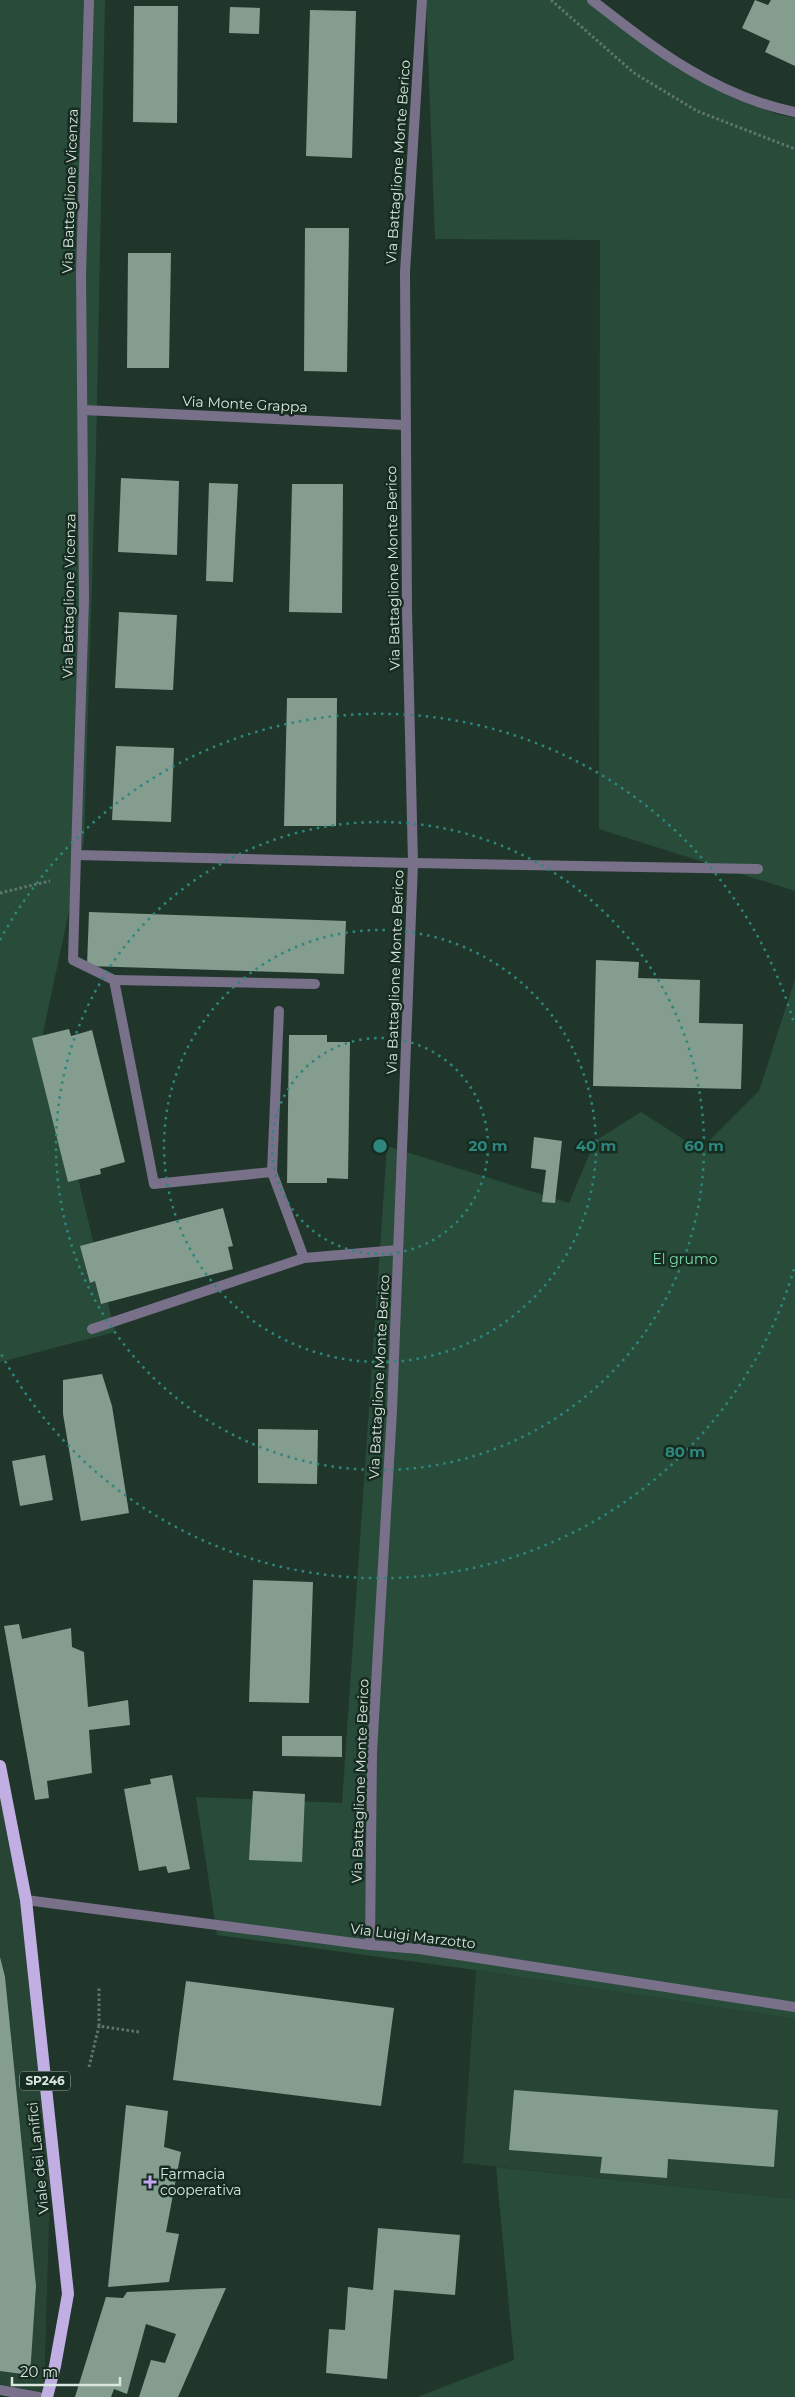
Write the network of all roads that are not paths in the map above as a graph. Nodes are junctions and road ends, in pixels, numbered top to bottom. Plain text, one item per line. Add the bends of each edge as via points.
1 (89, 0) edge
2 (422, 0) edge
3 (592, 0) edge
4 (795, 112) edge
5 (83, 410) junction
6 (405, 425) junction
7 (76, 855) junction
8 (413, 863) junction
9 (758, 869) dead end
10 (114, 980) junction
11 (315, 984) dead end
12 (279, 1011) dead end
13 (272, 1172) junction
14 (398, 1250) junction
15 (304, 1258) junction
16 (92, 1329) dead end
17 (0, 1766) edge
18 (26, 1900) junction
19 (370, 1945) junction
20 (795, 2007) edge
21 (0, 2390) edge
22 (39, 2397) edge
23 (46, 2397) edge

1 - 5 street, Via Battaglione Vicenza via 81,274
2 - 6 street, Via Battaglione Monte Berico via 405,272
3 - 4 street via 654,48 712,84 773,108
5 - 6 street, Via Monte Grappa
5 - 7 street, Via Battaglione Vicenza via 84,600
6 - 8 street, Via Battaglione Monte Berico
7 - 8 street
7 - 10 street, Via Battaglione Vicenza via 73,960
8 - 9 street
8 - 14 street, Via Battaglione Monte Berico
10 - 11 street
10 - 13 street via 154,1184
12 - 13 street
13 - 15 street
14 - 15 street
14 - 19 street, Via Battaglione Monte Berico via 372,1753
15 - 16 street
17 - 18 main road, Viale dei Lanifici / SP246
18 - 19 street, Via Luigi Marzotto
18 - 23 main road, Viale dei Lanifici / SP246 via 68,2294
19 - 20 street, Via Luigi Marzotto via 418,1949
21 - 22 street

